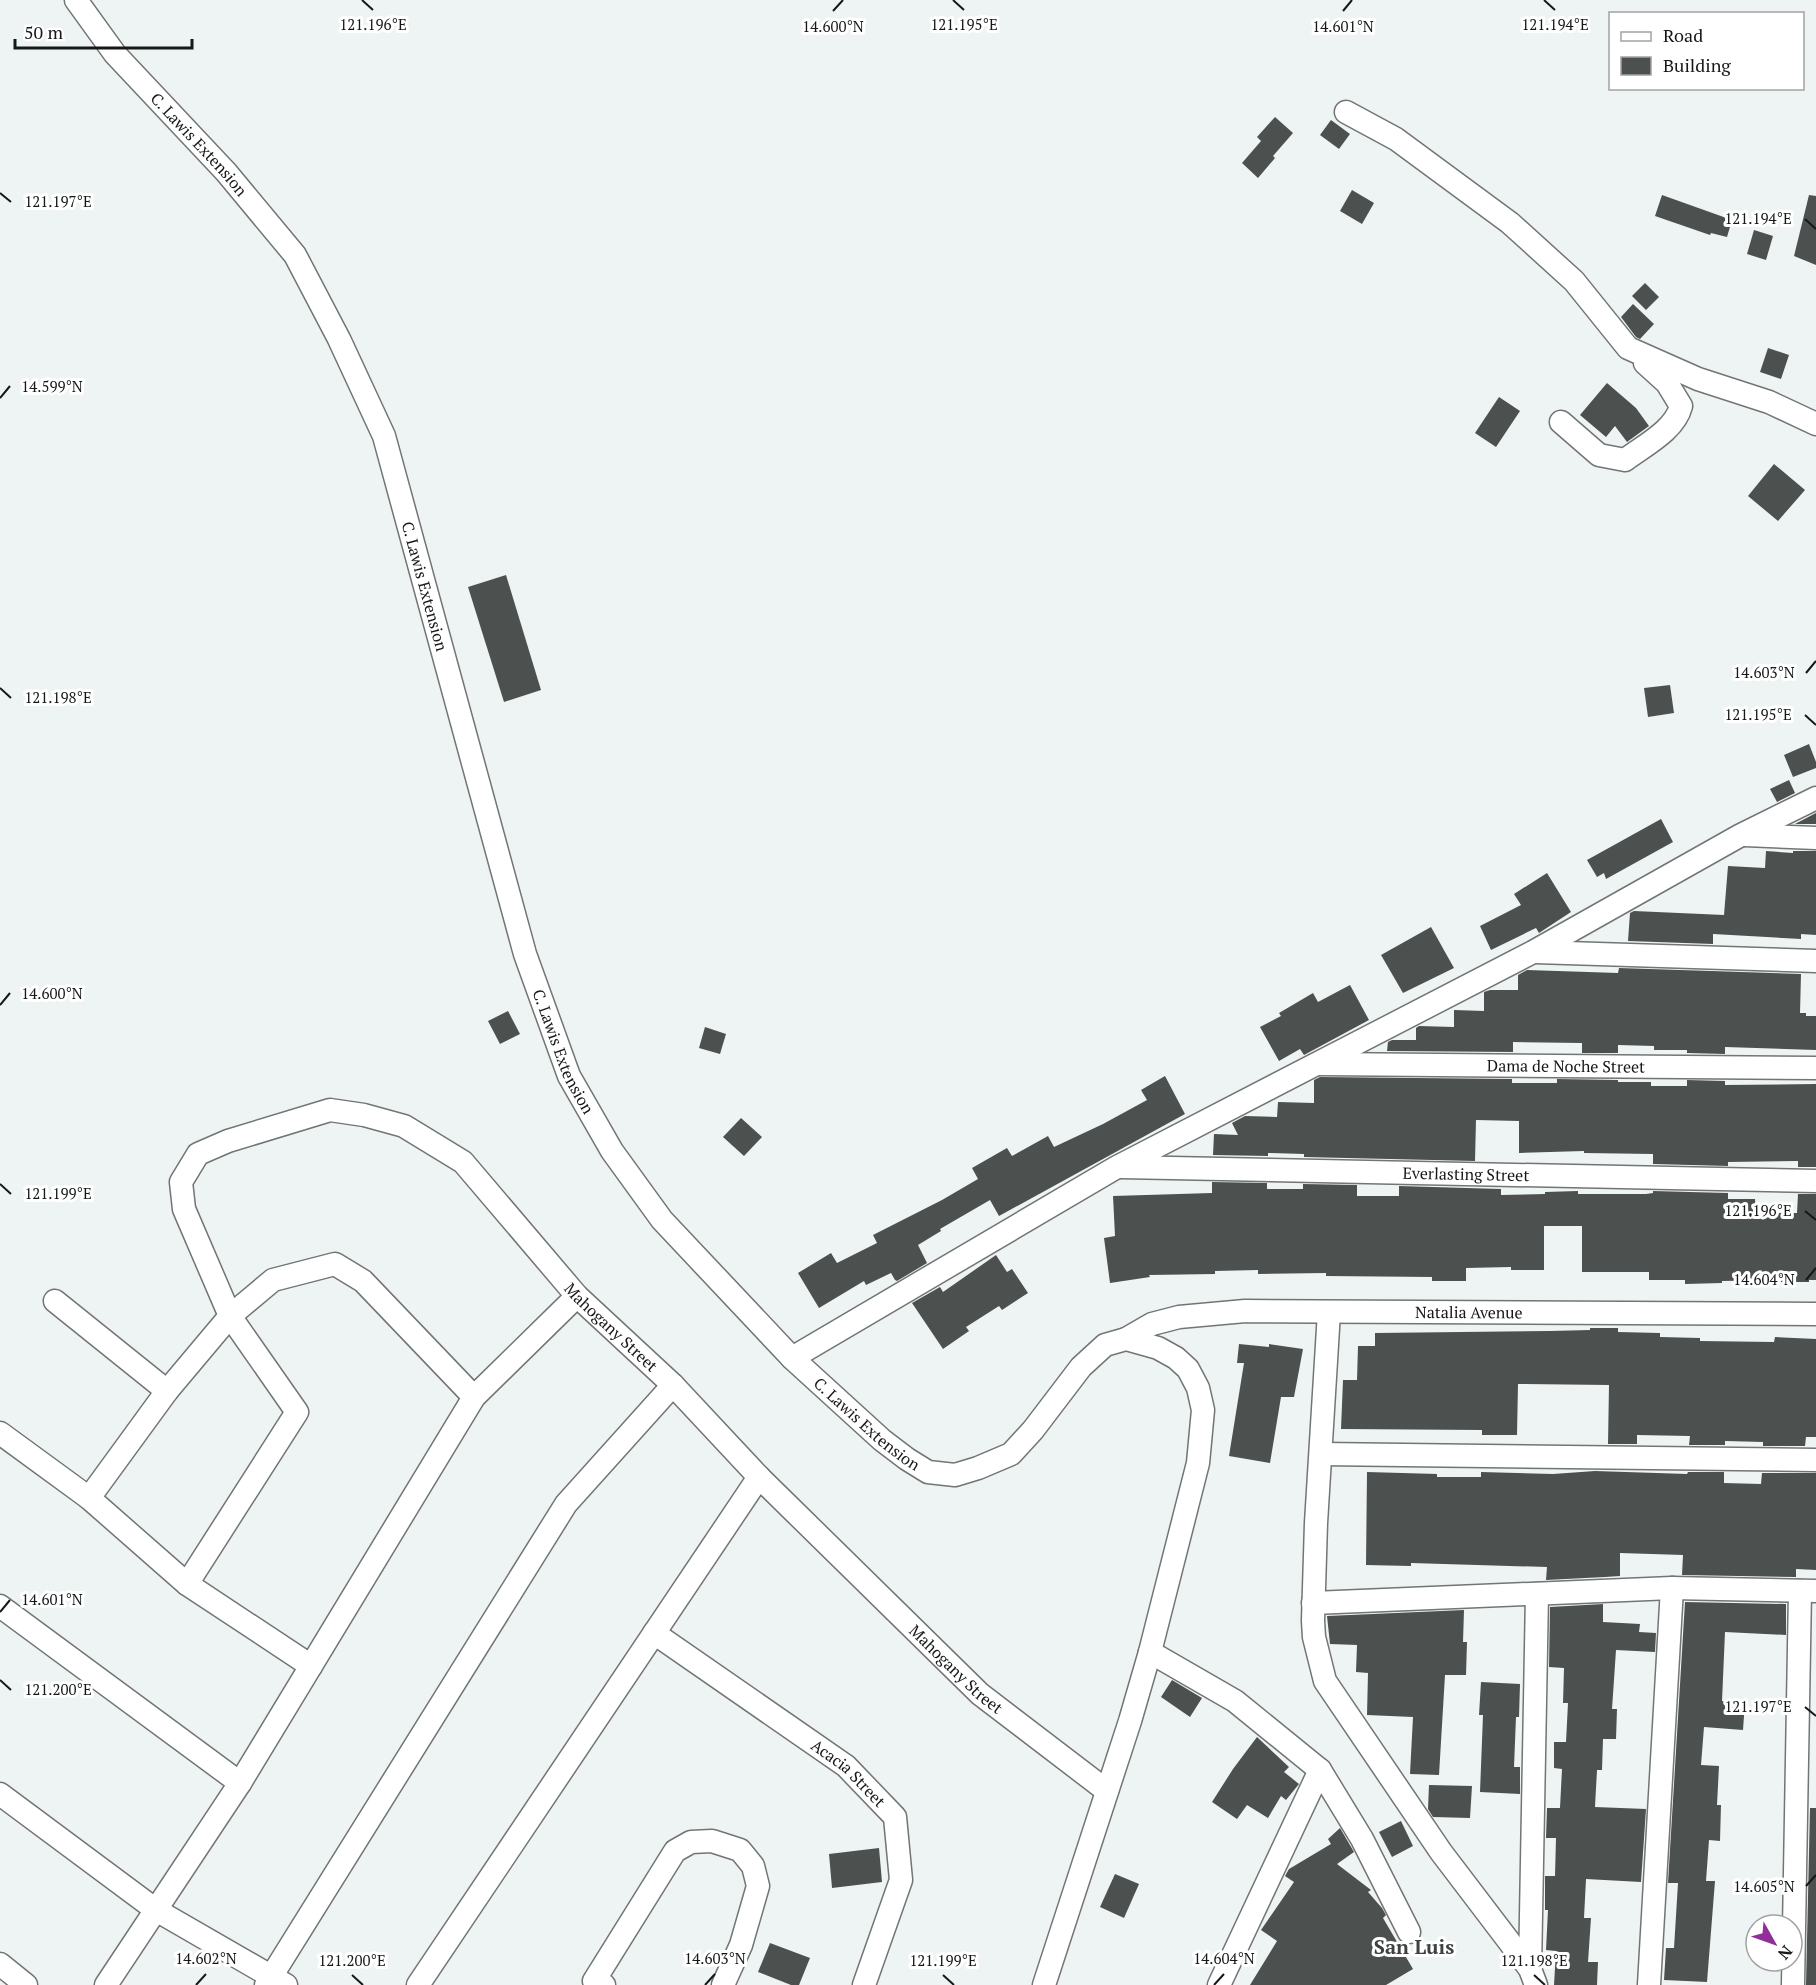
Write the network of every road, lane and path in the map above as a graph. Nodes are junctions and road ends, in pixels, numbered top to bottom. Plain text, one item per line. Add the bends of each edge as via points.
1 (76, 0) edge
2 (1346, 112) dead end
3 (1628, 348) junction
4 (1561, 422) dead end
5 (1816, 424) edge
6 (1816, 798) edge
7 (1741, 835) junction
8 (1816, 838) edge
9 (1533, 952) junction
10 (1816, 961) edge
11 (1315, 1064) junction
12 (1816, 1068) edge
13 (1116, 1167) junction
14 (1816, 1180) edge
15 (577, 1296) junction
16 (55, 1301) dead end
17 (1329, 1312) junction
18 (1816, 1314) edge
19 (230, 1316) junction
20 (1126, 1339) junction
21 (792, 1358) junction
22 (673, 1385) junction
23 (167, 1391) junction
24 (474, 1397) junction
25 (0, 1433) edge
26 (1321, 1454) junction
27 (1816, 1460) edge
28 (759, 1477) junction
29 (89, 1498) junction
30 (187, 1584) junction
31 (1672, 1588) junction
32 (1808, 1591) edge
33 (1537, 1594) junction
34 (1313, 1603) junction
35 (0, 1606) edge
36 (654, 1633) junction
37 (1150, 1652) junction
38 (311, 1666) junction
39 (1320, 1770) junction
40 (240, 1783) junction
41 (1107, 1791) junction
42 (0, 1794) edge
43 (156, 1910) junction
44 (1409, 1932) dead end
45 (0, 1964) edge
46 (1533, 1977) edge
47 (274, 1982) edge
48 (26, 1985) edge
49 (106, 1985) edge
50 (418, 1985) edge
51 (604, 1985) edge
52 (723, 1985) edge
53 (864, 1985) edge
54 (1044, 1985) edge
55 (1220, 1985) edge
56 (1649, 1985) edge
57 (1793, 1985) edge

1 - 21 street, C. Lawis Extension via 115,54 226,172 295,255 384,436 525,954 569,1076 612,1151 662,1220
2 - 3 street via 1396,139 1510,223 1574,281
3 - 4 street via 1667,383 1682,406 1678,417 1625,460 1599,455
3 - 5 street via 1698,380 1769,402
6 - 7 street
7 - 8 street
7 - 9 street
9 - 10 street
9 - 11 street
11 - 12 street, Dama de Noche Street
11 - 13 street
13 - 14 street, Everlasting Street
13 - 21 street
15 - 19 street, Mahogany Street via 463,1162 404,1126 330,1110 198,1154 181,1182 184,1209
15 - 22 street, Mahogany Street
15 - 24 street
16 - 23 street
17 - 18 street, Natalia Avenue
17 - 20 street, Natalia Avenue via 1245,1311 1179,1317 1152,1324
17 - 26 street
19 - 23 street
19 - 24 street via 273,1280 335,1264 363,1281
19 - 30 street, Mahogany Street via 297,1412
20 - 21 street, C. Lawis Extension via 1105,1345 1081,1367 1011,1454 954,1476 928,1472 907,1459
20 - 37 street via 1176,1358 1198,1388 1203,1410 1198,1463
22 - 28 street, Mahogany Street
22 - 47 street via 566,1504
23 - 29 street
24 - 38 street
25 - 29 street
26 - 27 street
26 - 34 street
28 - 36 street
28 - 41 street, Mahogany Street via 980,1694
29 - 30 street
30 - 38 street
31 - 32 street
31 - 33 street
31 - 56 street
32 - 57 street
33 - 34 street
33 - 46 street
34 - 46 street via 1314,1637 1325,1681 1441,1852
35 - 40 street
36 - 50 street
36 - 53 street, Acacia Street via 846,1766 895,1817 901,1880
37 - 39 street via 1235,1701
37 - 41 street
38 - 40 street
39 - 44 street via 1362,1839
39 - 55 street
40 - 43 street
41 - 54 street
42 - 43 street
43 - 47 street
43 - 49 street
45 - 48 street
51 - 52 street via 594,1981 675,1851 691,1842 712,1841 740,1850 753,1866 758,1886 741,1945

